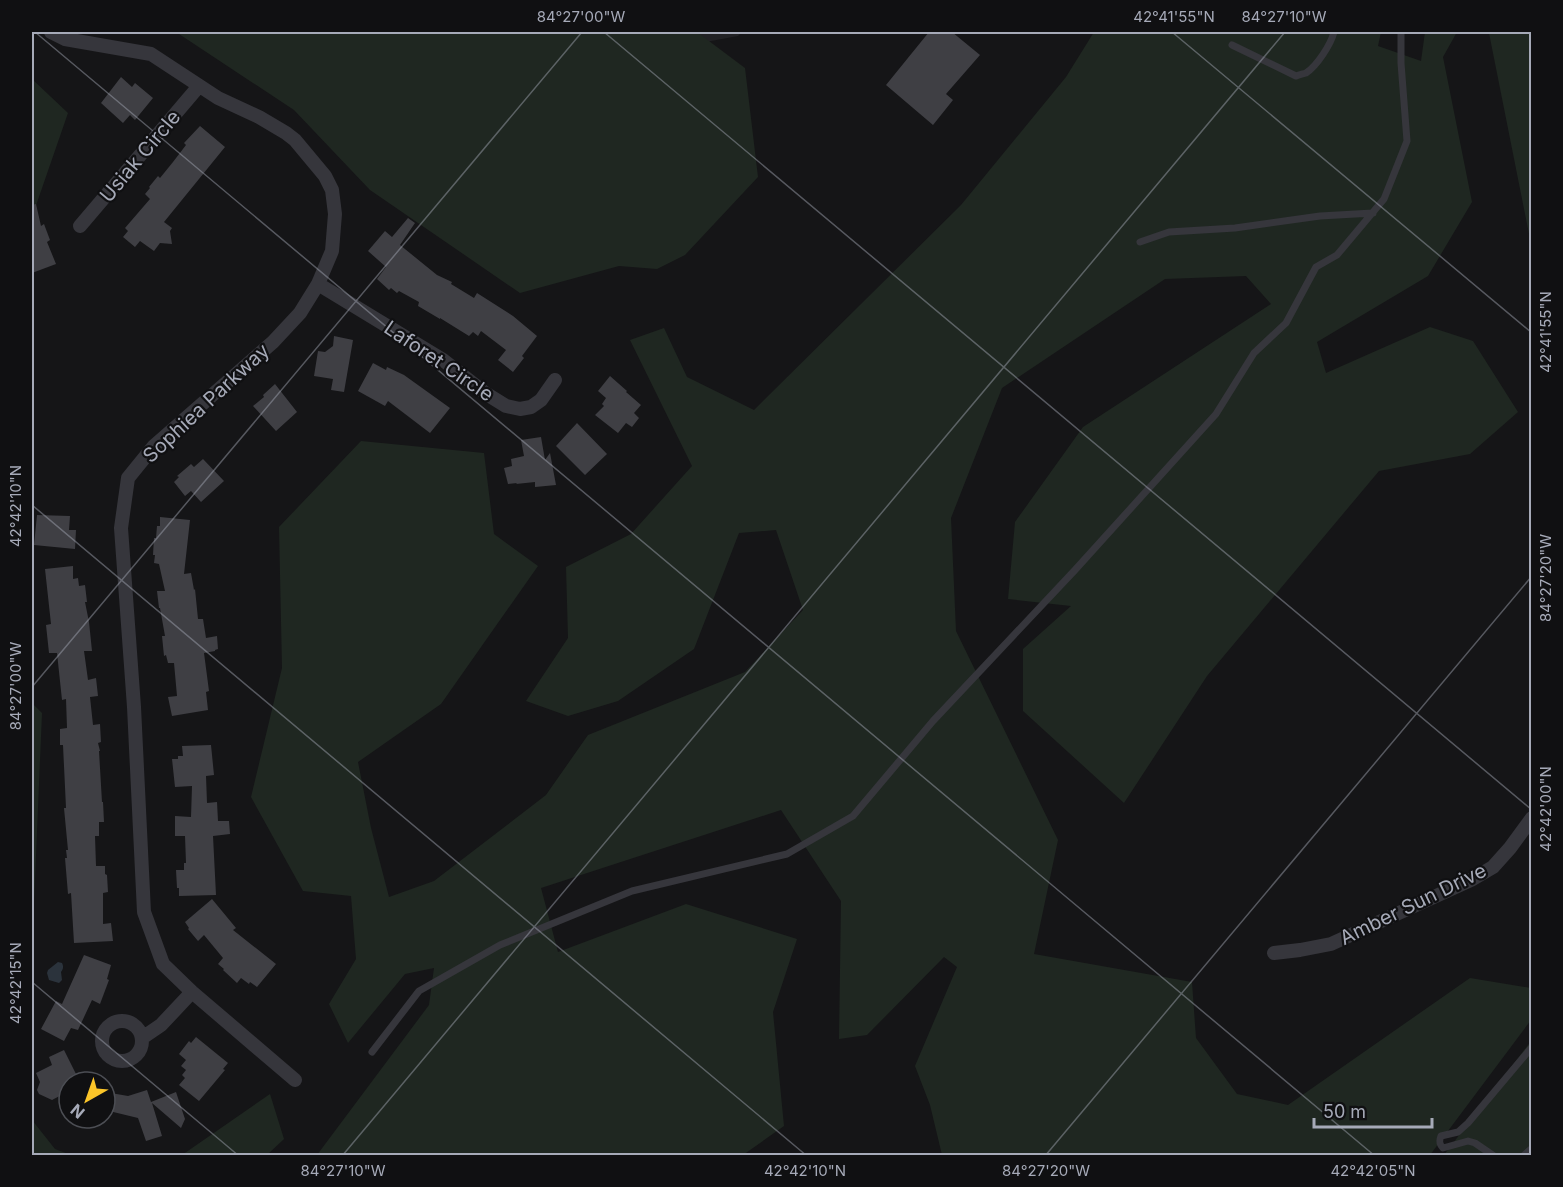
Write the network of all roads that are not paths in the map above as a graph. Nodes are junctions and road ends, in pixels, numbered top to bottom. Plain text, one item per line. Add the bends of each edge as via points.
1 (51, 32) edge
2 (1334, 32) edge
3 (1401, 32) edge
4 (1232, 45) dead end
5 (199, 86) junction
6 (1373, 213) junction
7 (80, 226) dead end
8 (1140, 242) dead end
9 (318, 284) junction
10 (555, 380) dead end
11 (1532, 819) edge
12 (1274, 952) dead end
13 (192, 992) junction
14 (142, 1038) dead end
15 (1532, 1047) edge
16 (372, 1052) dead end
17 (294, 1080) dead end
18 (1532, 1148) edge
19 (1494, 1155) edge
20 (1523, 1155) edge

1 - 5 street, Sophiea Parkway via 65,39 151,54
2 - 4 lane via 1305,74 1296,75
3 - 6 lane via 1407,141 1384,200
5 - 7 street, Usiak Circle
5 - 9 street, Sophiea Parkway via 286,133 325,176 332,190 335,214 333,250
6 - 8 lane via 1169,232
6 - 16 lane via 1337,255 1316,267 1286,324 1254,354 1216,414 933,721 853,816 787,854 632,891 500,945 419,991
9 - 10 street, Laforet Circle via 443,360 506,406 531,408
9 - 13 street, Sophiea Parkway via 300,313 273,342 154,446 128,478 121,528 144,912 163,964
11 - 12 street, Amber Sun Drive via 1493,867 1471,880 1331,944
13 - 14 street via 161,1025
13 - 17 street, Sophiea Parkway
15 - 19 lane via 1468,1123 1458,1132 1439,1139 1446,1149 1468,1141
18 - 20 lane

